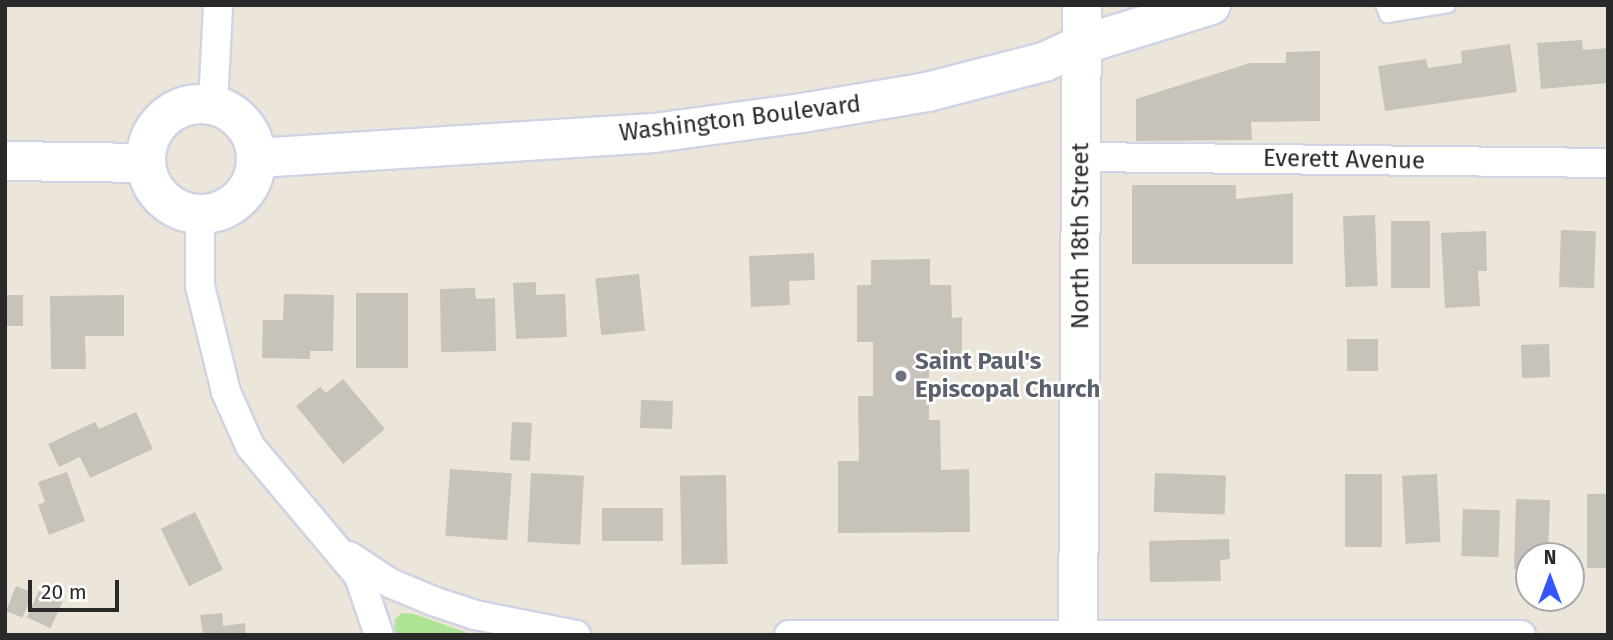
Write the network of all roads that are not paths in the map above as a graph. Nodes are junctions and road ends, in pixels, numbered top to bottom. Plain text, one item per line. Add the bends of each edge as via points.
1 (218, 5) edge
2 (1082, 5) edge
3 (1211, 5) edge
4 (1383, 5) edge
5 (1448, 5) edge
6 (1081, 45) junction
7 (213, 105) junction
8 (256, 158) junction
9 (1081, 158) junction
10 (5, 161) edge
11 (145, 163) junction
12 (1608, 163) edge
13 (200, 214) junction
14 (334, 545) junction
15 (866, 633) edge
16 (1078, 634) edge
17 (379, 635) edge
18 (576, 635) edge
19 (789, 635) edge
20 (1521, 635) edge

1 - 7 street
2 - 6 street, North 18th Street
3 - 6 street, Washington Boulevard
4 - 5 lane via 1387,15
6 - 8 street, Washington Boulevard via 1044,62 927,92 789,115 654,133
6 - 9 street, North 18th Street
7 - 8 street via 244,124
7 - 11 street via 178,108 164,117 153,130
8 - 13 street via 252,180 240,198 215,213
9 - 12 street, Everett Avenue
9 - 16 street, North 18th Street
10 - 11 street
11 - 13 street via 157,194 184,212
13 - 14 street via 200,286 226,392 250,446
14 - 17 street via 359,576
14 - 18 street via 390,583 433,601 475,615
15 - 16 street
15 - 19 street
16 - 20 street

